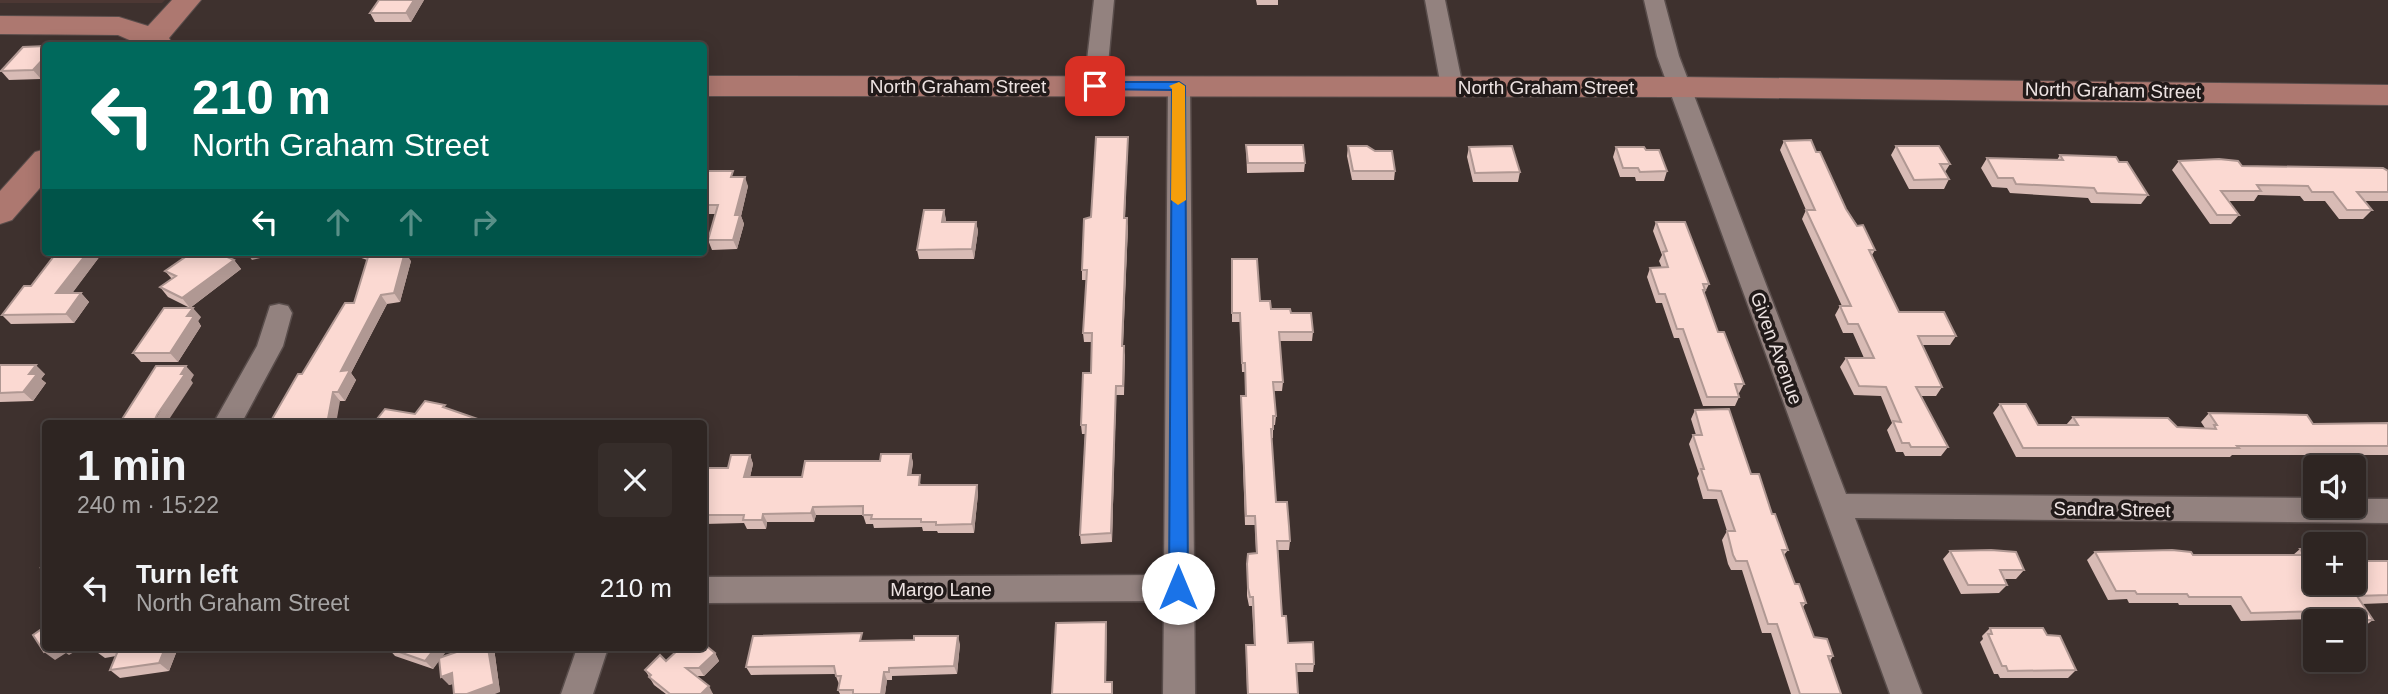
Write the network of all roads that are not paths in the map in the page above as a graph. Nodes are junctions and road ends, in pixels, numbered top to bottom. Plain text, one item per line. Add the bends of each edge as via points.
1 (187, 0) edge
2 (1104, 0) edge
3 (1436, 0) edge
4 (1654, 0) edge
5 (0, 25) edge
6 (151, 42) edge
7 (153, 42) edge
8 (707, 86) edge
9 (1095, 86) junction
10 (1179, 86) junction
11 (1452, 86) junction
12 (1679, 87) junction
13 (2388, 95) edge
14 (42, 165) edge
15 (0, 212) edge
16 (279, 313) dead end
17 (229, 420) edge
18 (1836, 506) junction
19 (2388, 511) edge
20 (1178, 588) junction
21 (707, 590) edge
22 (591, 651) edge
23 (577, 694) edge
24 (1179, 694) edge
25 (1906, 694) edge

1 - 7 main road
2 - 9 street
3 - 11 street
4 - 12 street, Given Avenue
5 - 6 main road via 119,26 137,31
8 - 9 main road, North Graham Street
9 - 10 main road, North Graham Street
10 - 11 main road, North Graham Street
10 - 20 street
11 - 12 main road, North Graham Street
12 - 13 main road, North Graham Street
12 - 18 street, Given Avenue
14 - 15 main road
16 - 17 street via 270,346
18 - 19 street, Sandra Street
18 - 25 street, Given Avenue
20 - 21 street, Margo Lane
20 - 24 street
22 - 23 street

